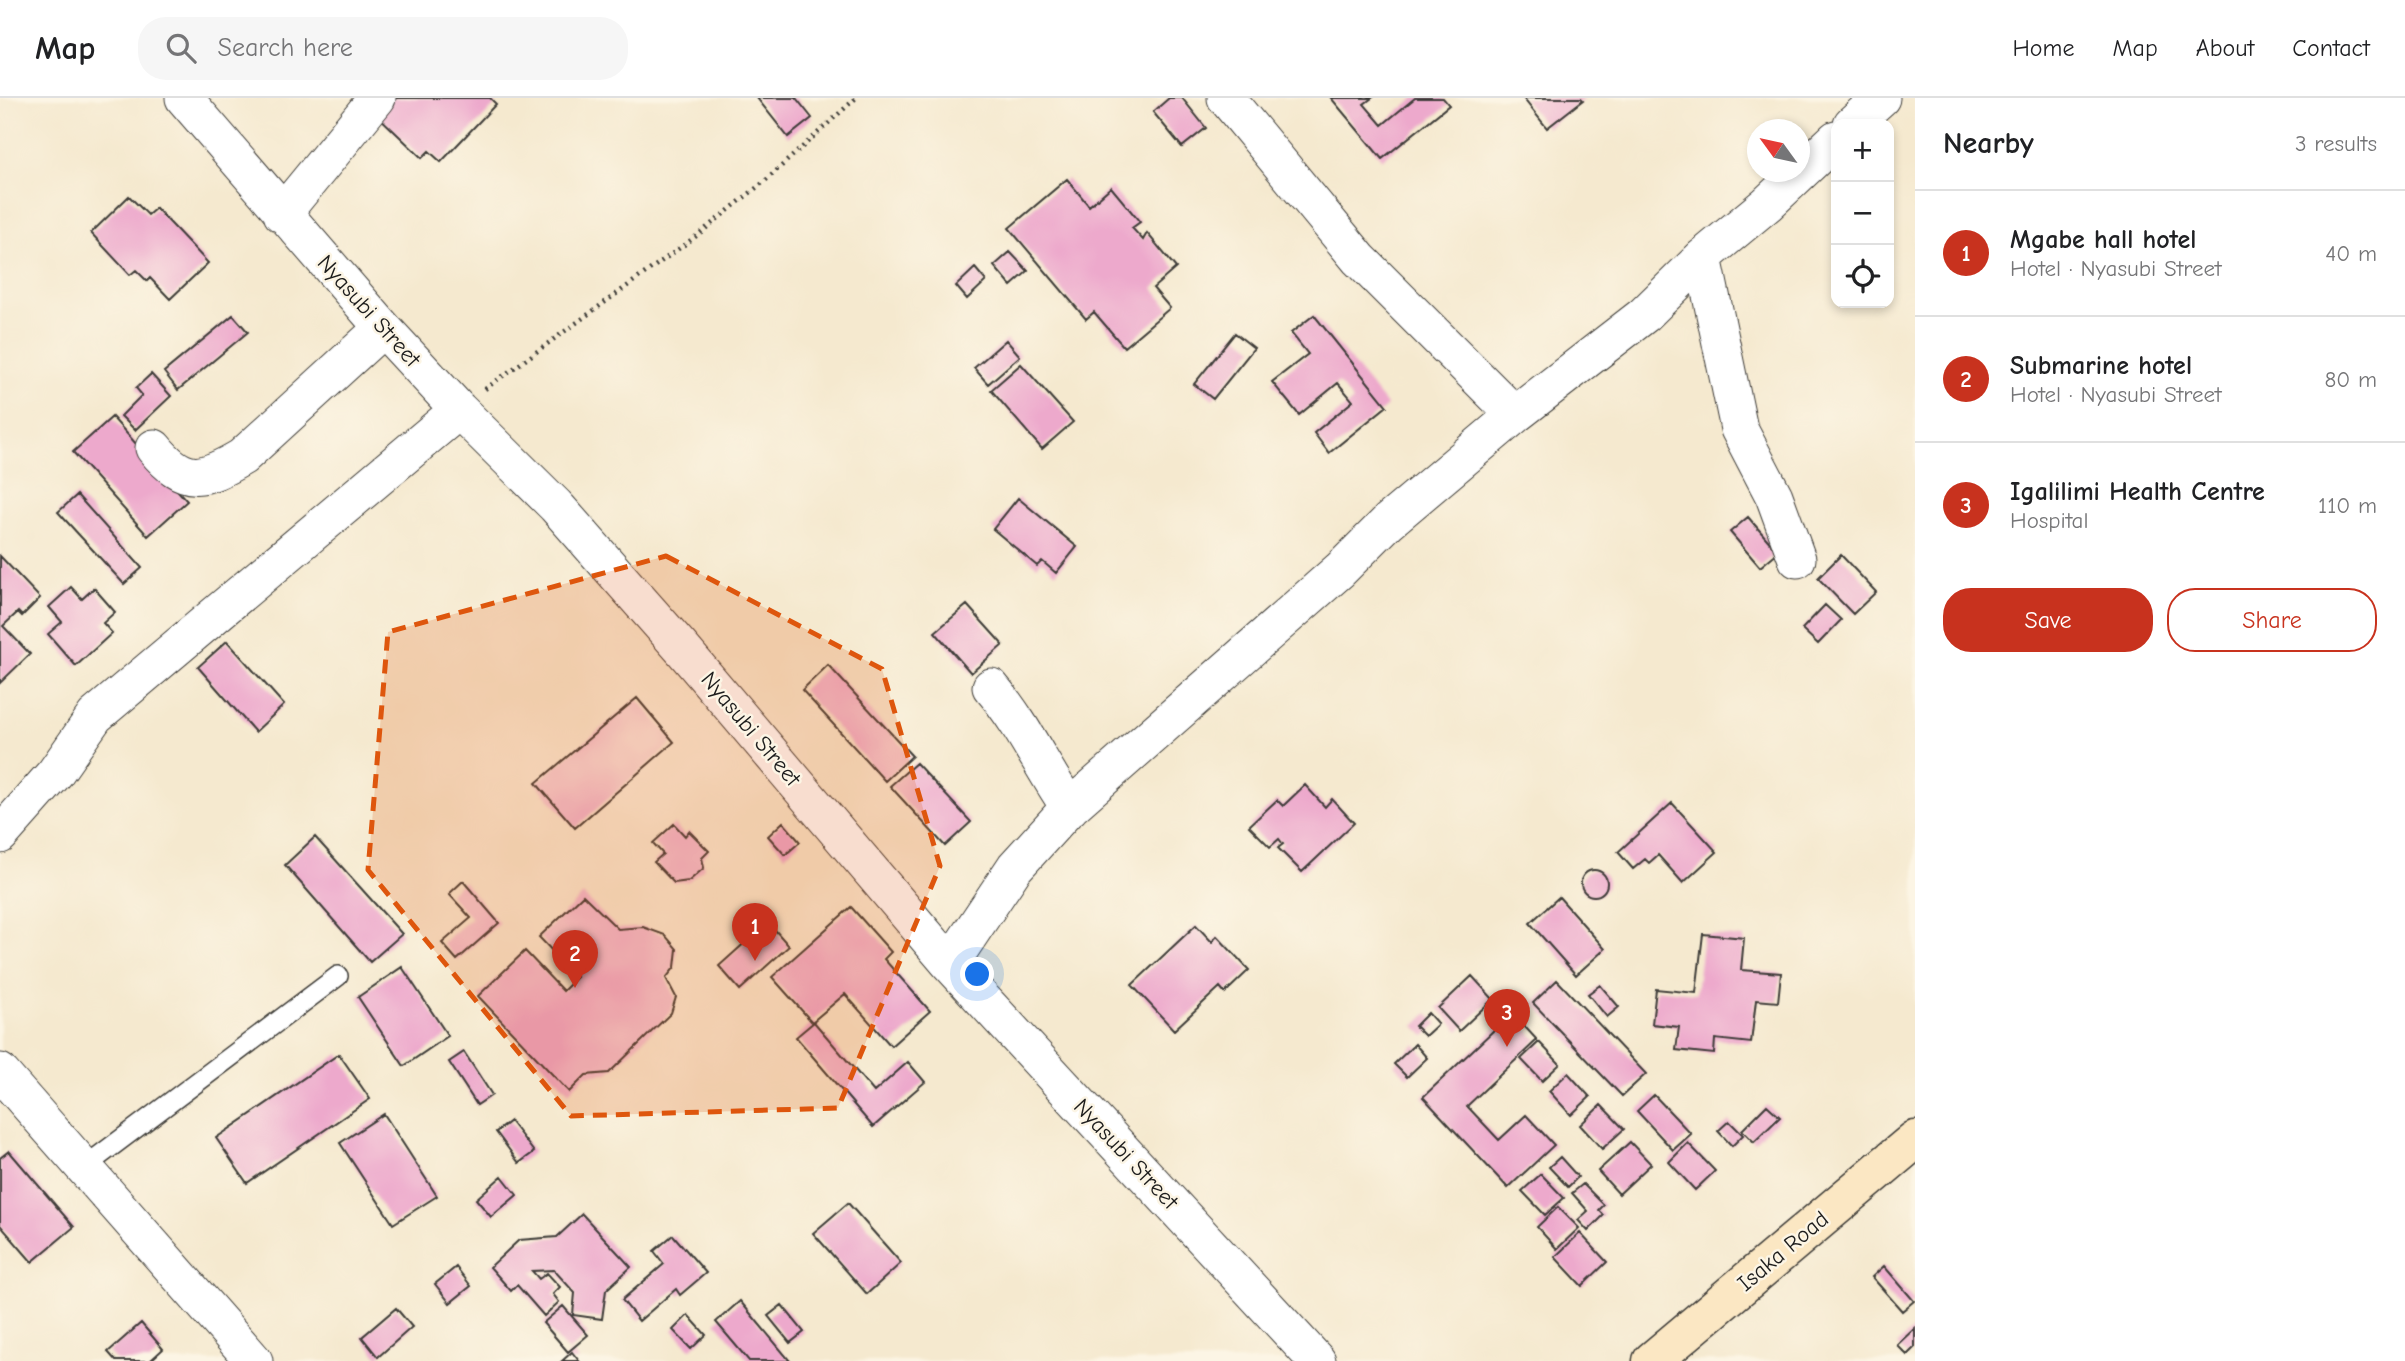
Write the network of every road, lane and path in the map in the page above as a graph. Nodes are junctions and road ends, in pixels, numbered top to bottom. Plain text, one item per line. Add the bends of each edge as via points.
1 (377, 98) edge
2 (856, 98) edge
3 (1226, 98) edge
4 (1881, 98) edge
5 (195, 102) edge
6 (1858, 119) edge
7 (1831, 144) edge
8 (282, 214) junction
9 (1703, 257) junction
10 (383, 328) junction
11 (458, 410) junction
12 (1515, 415) junction
13 (154, 448) dead end
14 (1797, 559) dead end
15 (991, 687) dead end
16 (1070, 808) junction
17 (0, 835) edge
18 (950, 964) junction
19 (338, 976) dead end
20 (0, 1072) edge
21 (1915, 1140) edge
22 (83, 1168) junction
23 (254, 1361) edge
24 (1317, 1361) edge
25 (1651, 1361) edge

1 - 8 street
2 - 11 path via 695,237
3 - 12 street via 1359,259
4 - 6 street
5 - 8 street, Nyasubi Street
7 - 9 street
8 - 10 street, Nyasubi Street
9 - 12 street via 1644,315
9 - 14 street via 1739,429 1774,496
10 - 11 street, Nyasubi Street
10 - 13 street via 242,457 218,471 198,478 180,473
11 - 17 street via 95,716 55,773
11 - 18 street, Nyasubi Street via 556,506
12 - 16 street via 1389,521 1340,570
15 - 16 street via 1011,710
16 - 18 street via 1015,867
18 - 24 street, Nyasubi Street
19 - 22 lane
20 - 22 street
21 - 25 street, Isaka Road
22 - 23 street

